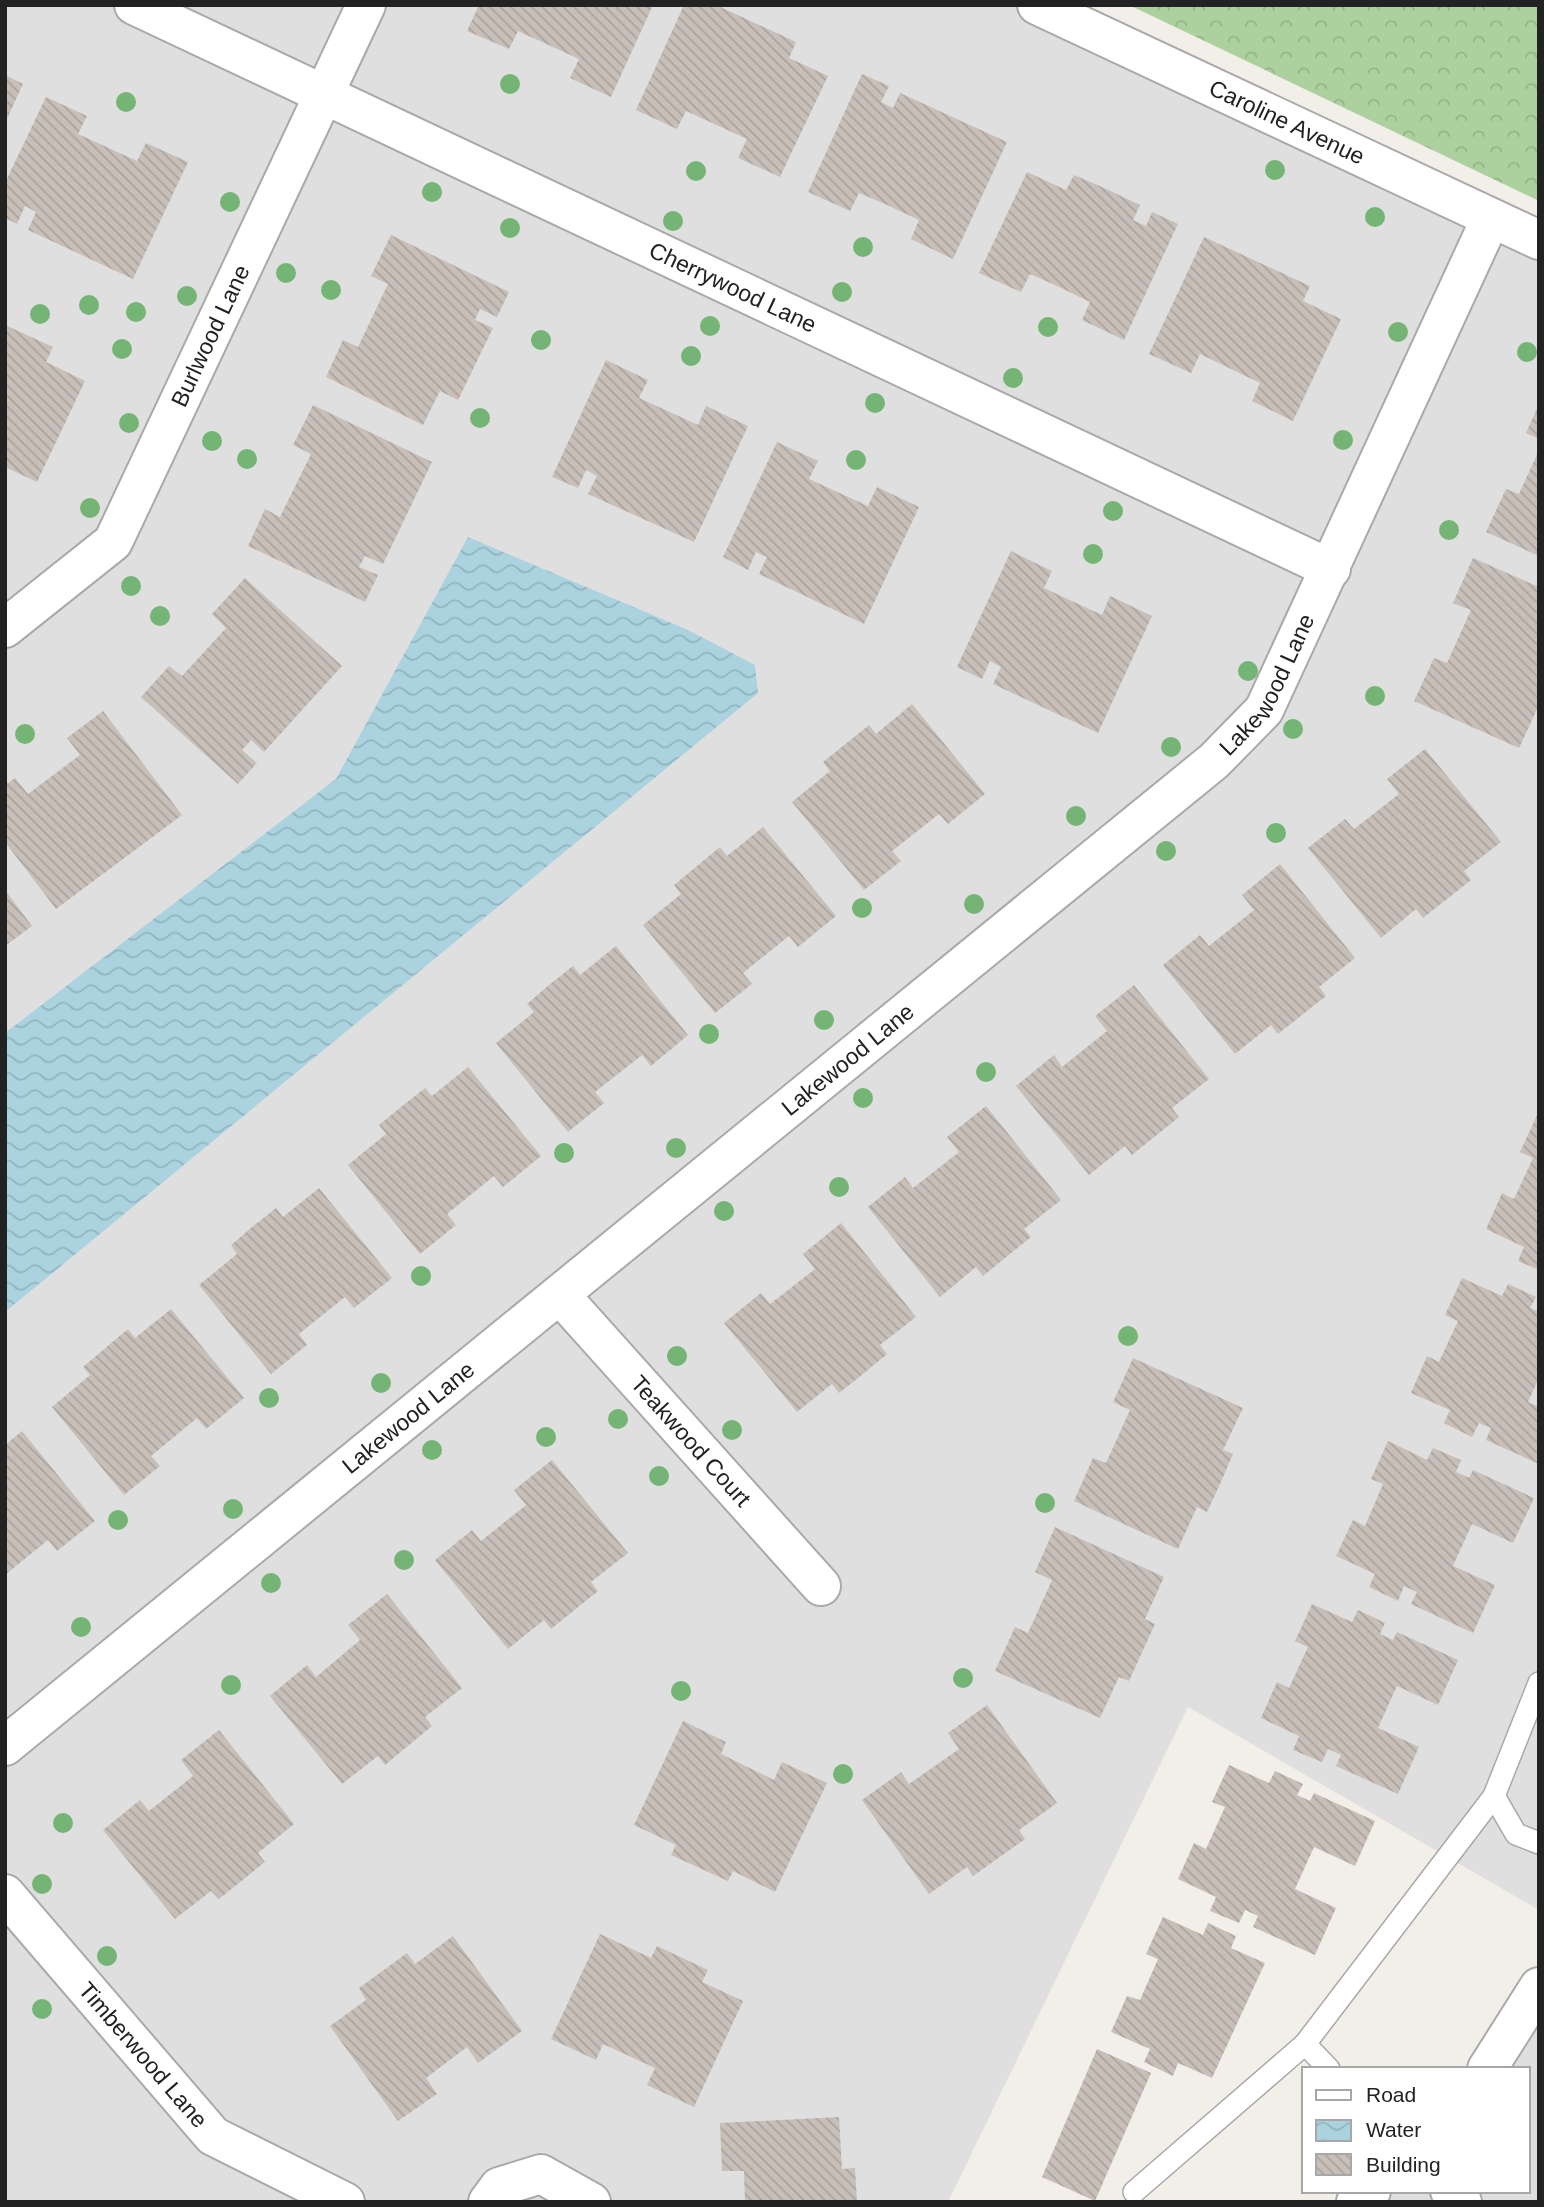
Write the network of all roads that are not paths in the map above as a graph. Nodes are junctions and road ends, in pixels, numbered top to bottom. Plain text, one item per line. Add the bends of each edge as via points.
1 (134, 5) edge
2 (366, 5) edge
3 (1037, 5) edge
4 (324, 95) junction
5 (1491, 218) junction
6 (1539, 240) edge
7 (1331, 569) junction
8 (12, 613) edge
9 (560, 1295) junction
10 (821, 1586) dead end
11 (1539, 1683) edge
12 (5, 1746) edge
13 (1494, 1796) junction
14 (1539, 1843) edge
15 (5, 1894) edge
16 (1539, 1987) edge
17 (1305, 2043) junction
18 (1327, 2067) edge
19 (1488, 2067) edge
20 (1134, 2192) dead end
21 (345, 2202) edge
22 (488, 2202) edge
23 (591, 2202) edge

1 - 4 street, Cherrywood Lane
2 - 4 street, Burlwood Lane
3 - 5 street, Caroline Avenue
4 - 7 street, Cherrywood Lane
4 - 8 street, Burlwood Lane via 113,542
5 - 6 street, Caroline Avenue
5 - 7 street, Lakewood Lane
7 - 9 street, Lakewood Lane via 1264,710 1213,761
9 - 10 street, Teakwood Court
9 - 12 street, Lakewood Lane
11 - 13 lane
13 - 14 lane via 1516,1833
13 - 17 lane
15 - 21 street, Timberwood Lane via 213,2136
16 - 19 street
17 - 18 lane
17 - 20 lane
22 - 23 street via 499,2187 541,2174

